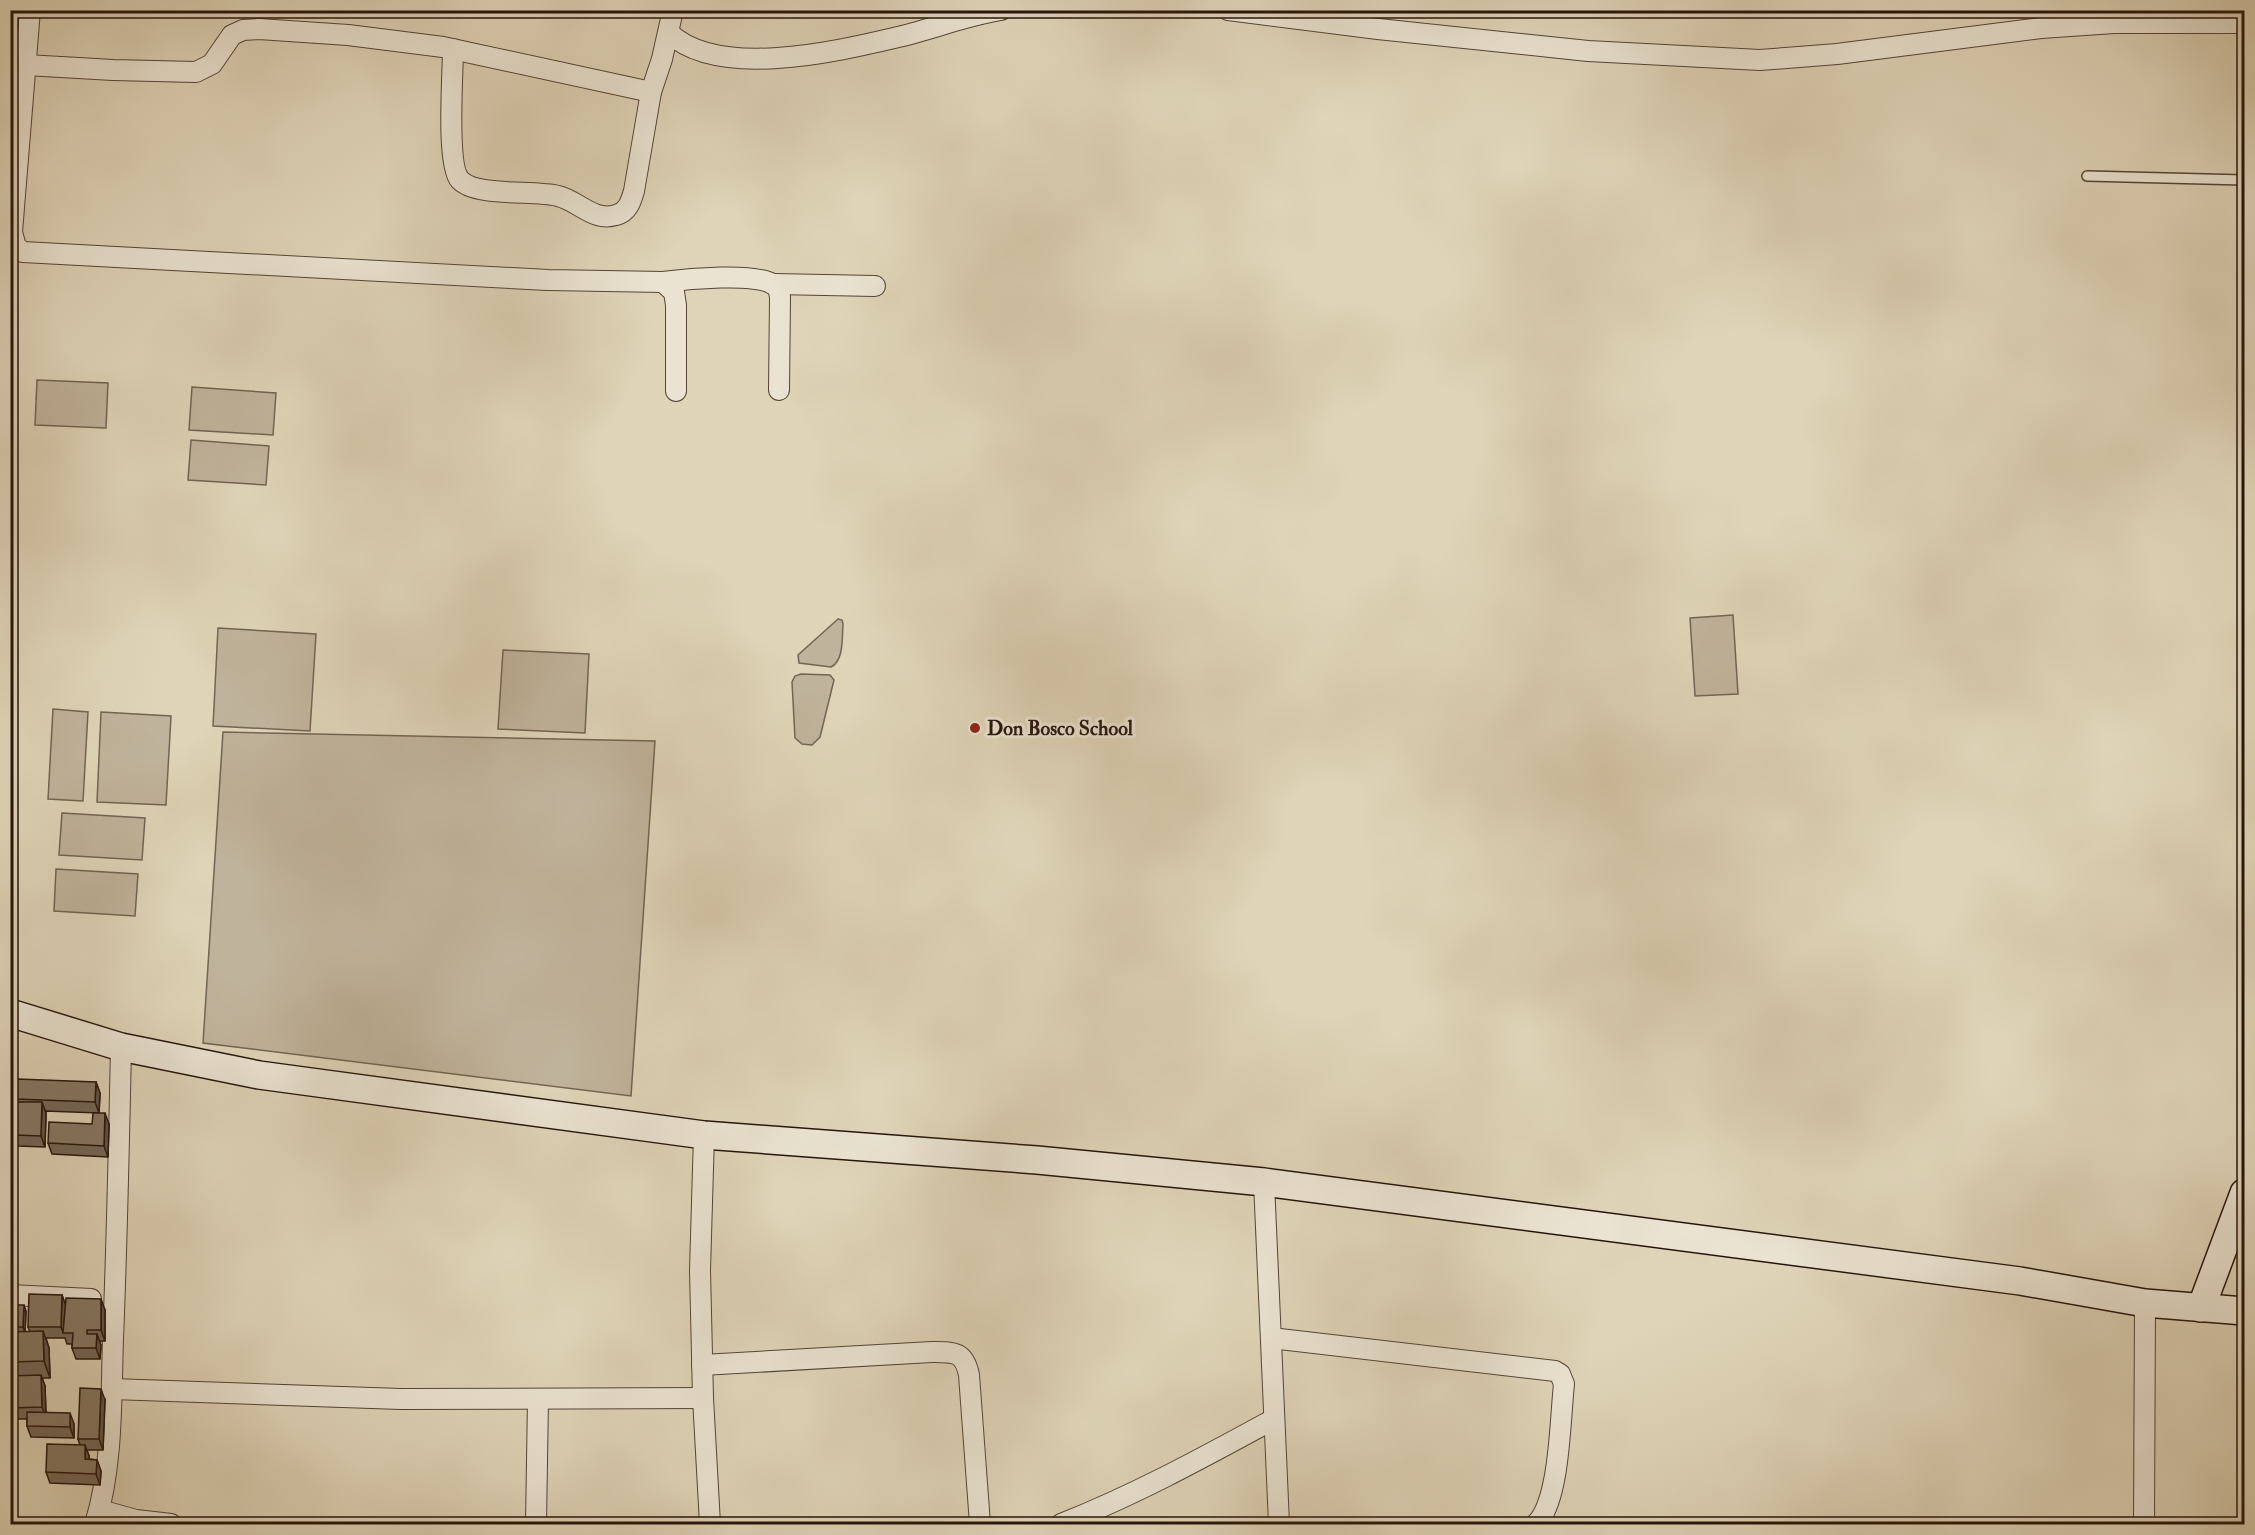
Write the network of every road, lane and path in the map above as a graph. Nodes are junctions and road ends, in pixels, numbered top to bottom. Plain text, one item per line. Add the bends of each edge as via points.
1 (30, 10) edge
2 (673, 10) edge
3 (1001, 10) edge
4 (1228, 10) edge
5 (2244, 22) edge
6 (669, 33) junction
7 (453, 49) junction
8 (26, 65) junction
9 (651, 92) junction
10 (2087, 176) dead end
11 (2244, 180) edge
12 (663, 282) junction
13 (774, 284) junction
14 (875, 286) dead end
15 (779, 390) dead end
16 (676, 391) dead end
17 (10, 1013) edge
18 (121, 1047) junction
19 (704, 1135) junction
20 (1264, 1182) junction
21 (2244, 1193) edge
22 (10, 1295) edge
23 (115, 1300) junction
24 (2145, 1303) junction
25 (2201, 1308) junction
26 (2244, 1311) edge
27 (1271, 1338) junction
28 (702, 1365) junction
29 (112, 1389) junction
30 (703, 1398) junction
31 (538, 1399) junction
32 (1274, 1419) junction
33 (97, 1517) edge
34 (171, 1524) edge
35 (536, 1524) edge
36 (710, 1524) edge
37 (980, 1524) edge
38 (1061, 1524) edge
39 (1279, 1524) edge
40 (1536, 1524) edge
41 (2144, 1524) edge

1 - 8 street
2 - 6 street
3 - 6 street via 895,38 797,57 711,55 679,43
4 - 5 street via 1588,51 1760,60 2041,28
6 - 9 street
7 - 8 street via 368,37 259,29 232,35 212,64 196,72
7 - 9 street
7 - 9 street via 452,149 453,167 459,179 467,185 501,192 556,195 596,216 616,215 630,203
8 - 12 street via 12,232 16,247 23,252 548,280
10 - 11 lane
12 - 13 street via 706,278 754,279
12 - 16 street via 674,292 676,305
13 - 14 street
13 - 15 street via 780,297
17 - 18 street
18 - 19 street via 260,1075
18 - 23 street
19 - 20 street
19 - 28 street
20 - 24 street via 2020,1281
20 - 27 street
21 - 25 street
22 - 23 street
23 - 29 street
24 - 25 street
24 - 41 street
25 - 26 street
27 - 32 street
27 - 40 street via 1560,1374 1564,1384 1556,1469 1548,1504
28 - 30 street
28 - 37 street via 932,1352 959,1355 969,1375
29 - 31 street via 401,1400
29 - 33 street via 107,1464
30 - 31 street
30 - 36 street
31 - 35 street
32 - 38 street via 1157,1482
32 - 39 street
33 - 34 street

